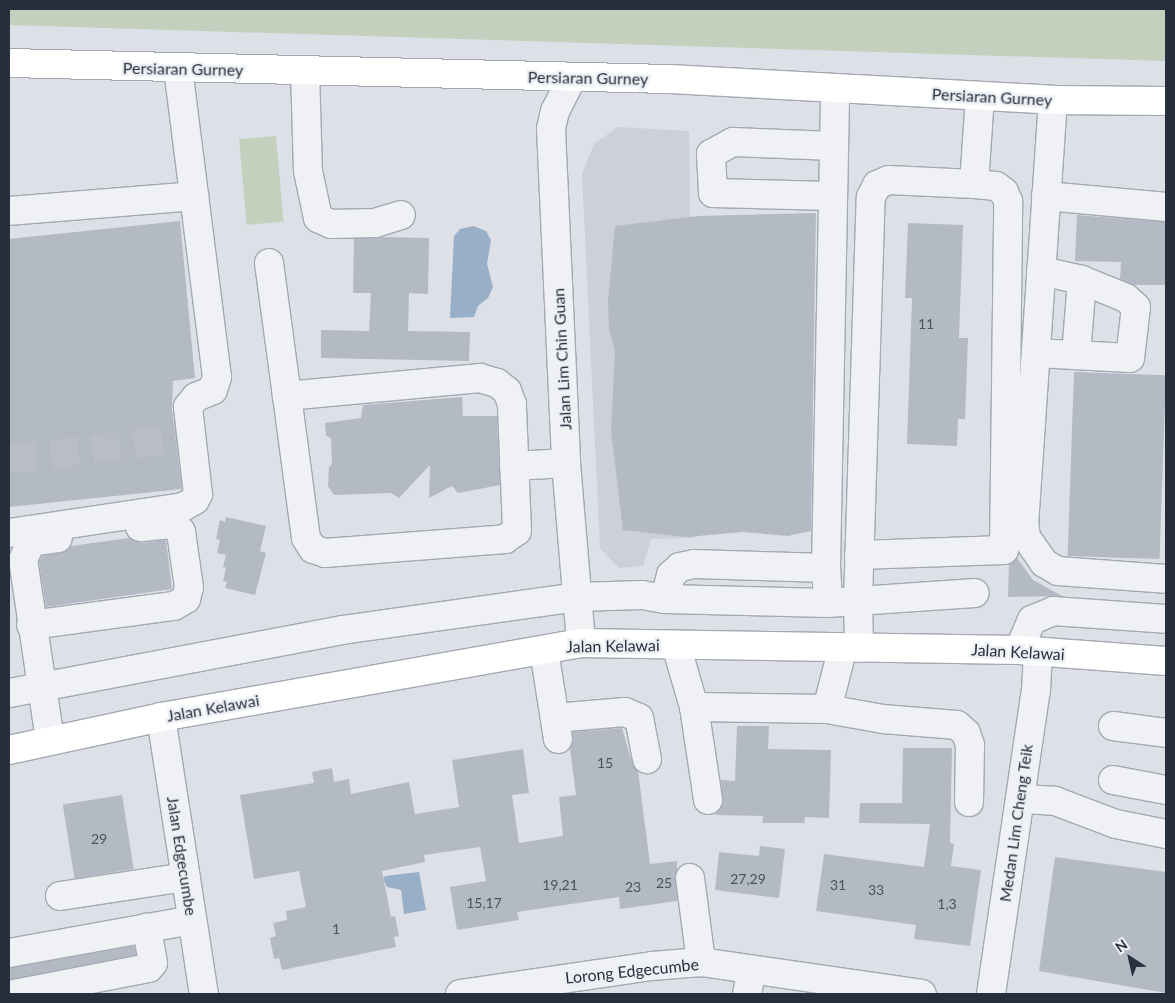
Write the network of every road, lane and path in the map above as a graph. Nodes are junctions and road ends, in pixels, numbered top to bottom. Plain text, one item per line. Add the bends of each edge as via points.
1 (9, 63) edge
2 (178, 69) junction
3 (306, 71) junction
4 (572, 78) junction
5 (834, 90) junction
6 (980, 96) junction
7 (1053, 100) junction
8 (1166, 101) edge
9 (833, 146) junction
10 (974, 184) junction
11 (194, 196) junction
12 (831, 196) junction
13 (1046, 196) junction
14 (1166, 207) edge
15 (9, 211) edge
16 (401, 215) dead end
17 (269, 263) dead end
18 (1041, 271) junction
19 (1082, 280) junction
20 (1036, 353) junction
21 (1076, 355) junction
22 (287, 396) junction
23 (566, 463) junction
24 (514, 466) junction
25 (9, 533) edge
26 (859, 555) junction
27 (826, 568) junction
28 (1166, 579) edge
29 (975, 593) dead end
30 (577, 596) junction
31 (665, 599) junction
32 (858, 601) junction
33 (828, 603) junction
34 (1166, 619) edge
35 (31, 625) junction
36 (581, 644) junction
37 (676, 645) junction
38 (851, 647) junction
39 (544, 650) junction
40 (1028, 651) junction
41 (1166, 661) edge
42 (42, 686) junction
43 (9, 693) edge
44 (694, 707) junction
45 (827, 710) junction
46 (160, 717) junction
47 (1113, 726) dead end
48 (1166, 733) edge
49 (50, 740) junction
50 (9, 750) edge
51 (647, 759) dead end
52 (1113, 780) dead end
53 (1166, 790) edge
54 (1020, 799) junction
55 (708, 800) dead end
56 (969, 802) dead end
57 (1166, 834) edge
58 (186, 878) junction
59 (690, 878) dead end
60 (60, 896) dead end
61 (192, 920) junction
62 (147, 928) junction
63 (9, 952) edge
64 (701, 962) junction
65 (750, 982) edge
66 (883, 991) edge
67 (14, 994) edge
68 (204, 994) edge
69 (460, 994) edge
70 (922, 994) edge
71 (990, 994) edge

1 - 2 main road, Persiaran Gurney
2 - 3 main road, Persiaran Gurney
2 - 11 street
3 - 4 main road, Persiaran Gurney
3 - 16 street via 308,171 318,218 331,224 357,224 387,221
4 - 5 main road, Persiaran Gurney via 670,79
4 - 23 street, Jalan Lim Chin Guan via 555,111 551,129
5 - 6 main road, Persiaran Gurney
5 - 9 street
6 - 7 main road, Persiaran Gurney
6 - 10 street
7 - 8 main road, Persiaran Gurney
7 - 13 street
9 - 12 street
9 - 12 street via 733,142 711,154 713,193
10 - 26 street via 889,180 873,190
10 - 26 street via 996,186 1008,201 1004,550
11 - 15 street
11 - 25 street via 217,377 213,390 196,397 188,407 185,438 199,488 195,500 189,505
12 - 27 street
13 - 14 street
13 - 18 street
17 - 22 street
18 - 19 street
18 - 20 street
19 - 21 street
19 - 21 street via 1126,298 1136,307 1130,358
20 - 21 street
20 - 28 street via 1024,521 1033,552 1058,571
22 - 24 street via 480,378 497,383 507,391 512,404
22 - 24 street via 306,538 318,552 512,537 518,524
23 - 24 street
23 - 30 street, Jalan Lim Chin Guan
26 - 32 street
27 - 31 street via 694,564 680,567 671,575
27 - 33 street
29 - 32 street
30 - 31 street via 642,595
30 - 36 street, Jalan Lim Chin Guan
30 - 42 street via 342,630
31 - 33 street
32 - 33 street
32 - 38 street
34 - 40 street, Medan Lim Cheng Teik via 1053,611 1032,620
35 - 35 street via 181,604 189,594 181,532 177,527 164,524 31,542 23,560
35 - 42 street
36 - 37 main road, Jalan Kelawai
36 - 39 main road, Jalan Kelawai
37 - 38 main road, Jalan Kelawai
37 - 44 street
38 - 40 main road, Jalan Kelawai
38 - 45 street
39 - 46 main road, Jalan Kelawai
39 - 51 street via 557,729 625,712 639,718
40 - 41 main road, Jalan Kelawai
40 - 54 street, Medan Lim Cheng Teik
42 - 43 street
42 - 49 street
44 - 45 street
44 - 55 street
45 - 56 street via 883,719 957,725 966,733 970,745
46 - 49 main road, Jalan Kelawai
46 - 58 street, Jalan Edgecumbe
47 - 48 street
49 - 50 main road, Jalan Kelawai
52 - 53 street
54 - 57 street via 1056,801 1116,824
54 - 71 street, Medan Lim Cheng Teik
58 - 60 street
58 - 61 street, Jalan Edgecumbe
59 - 64 street
61 - 62 street
61 - 68 street, Jalan Edgecumbe
62 - 63 street
62 - 67 street via 153,963 149,968
64 - 65 street, Lorong Edgecumbe
64 - 69 street, Lorong Edgecumbe
65 - 66 street, Lorong Edgecumbe
66 - 70 street, Lorong Edgecumbe

